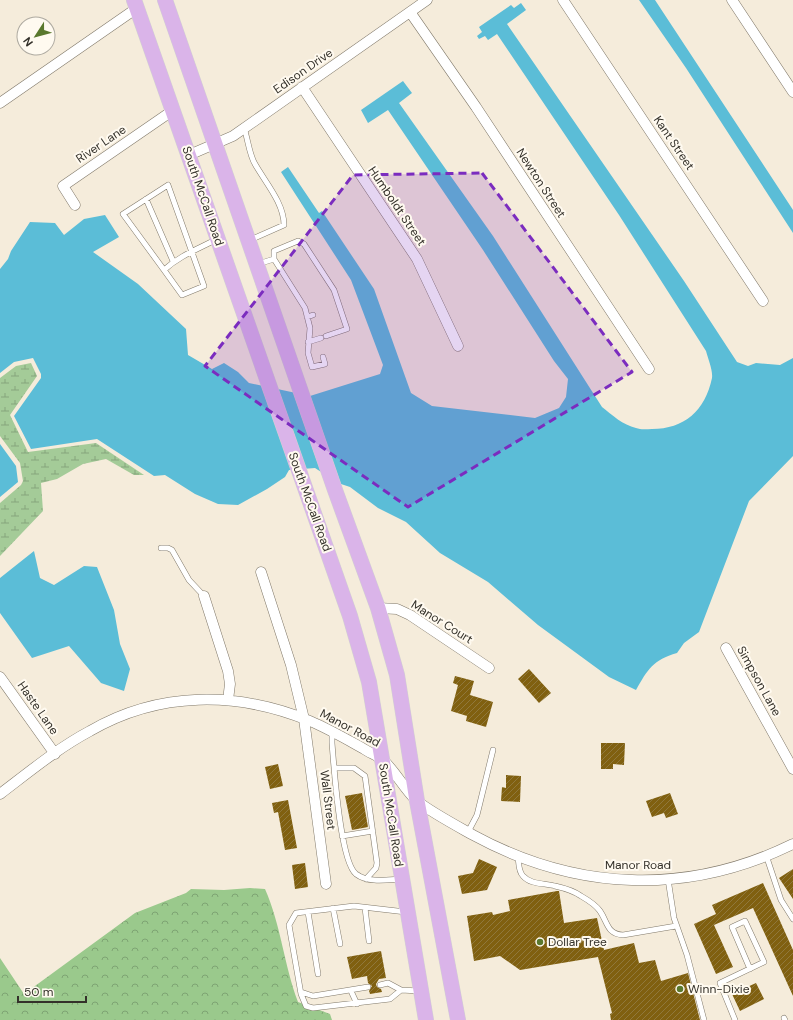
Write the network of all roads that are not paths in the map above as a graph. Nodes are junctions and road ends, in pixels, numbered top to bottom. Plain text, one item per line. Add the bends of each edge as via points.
1 (165, 0) edge
2 (427, 0) edge
3 (563, 0) edge
4 (732, 0) edge
5 (135, 4) edge
6 (410, 12) junction
7 (302, 87) junction
8 (793, 92) edge
9 (1, 100) edge
10 (172, 111) junction
11 (244, 128) junction
12 (215, 145) junction
13 (189, 155) junction
14 (146, 199) junction
15 (75, 205) dead end
16 (218, 239) junction
17 (249, 240) junction
18 (193, 251) junction
19 (274, 259) junction
20 (173, 261) junction
21 (257, 264) junction
22 (164, 270) junction
23 (763, 301) dead end
24 (313, 315) dead end
25 (307, 317) junction
26 (308, 342) junction
27 (458, 346) dead end
28 (323, 357) dead end
29 (649, 369) dead end
30 (161, 548) dead end
31 (261, 572) dead end
32 (204, 596) joint
33 (378, 608) junction
34 (726, 648) dead end
35 (489, 668) dead end
36 (0, 677) edge
37 (228, 700) junction
38 (304, 719) junction
39 (332, 731) junction
40 (493, 750) dead end
41 (55, 754) junction
42 (382, 760) junction
43 (334, 768) junction
44 (793, 769) edge
45 (0, 794) edge
46 (417, 800) junction
47 (372, 831) junction
48 (468, 832) junction
49 (342, 836) junction
50 (793, 844) edge
51 (766, 855) junction
52 (518, 856) junction
53 (366, 879) junction
54 (400, 879) junction
55 (668, 879) junction
56 (326, 884) dead end
57 (333, 908) junction
58 (365, 908) junction
59 (308, 912) junction
60 (407, 912) junction
61 (793, 919) edge
62 (676, 926) junction
63 (369, 941) dead end
64 (340, 944) dead end
65 (750, 969) junction
66 (318, 974) dead end
67 (380, 985) dead end
68 (368, 987) dead end
69 (401, 990) junction
70 (351, 991) junction
71 (420, 991) junction
72 (301, 992) junction
73 (357, 1004) junction
74 (426, 1020) edge
75 (434, 1020) edge
76 (458, 1020) edge
77 (704, 1020) edge
78 (736, 1020) edge

1 - 12 main road
2 - 6 street, Edison Drive
3 - 23 street, Kant Street
4 - 8 street
5 - 9 street
5 - 10 main road, South McCall Road
6 - 7 street, Edison Drive
6 - 29 street, Newton Street
7 - 11 street, Edison Drive
7 - 27 street, Humboldt Street via 417,259
10 - 13 main road, South McCall Road
10 - 15 street, River Lane via 63,186
11 - 12 street, Edison Drive
11 - 17 lane via 254,163 266,180 284,217 284,225
12 - 13 street, Edison Drive
12 - 17 main road
13 - 16 main road, South McCall Road
14 - 18 lane via 168,185
14 - 20 lane
14 - 22 lane via 123,214
16 - 18 lane
16 - 42 main road, South McCall Road via 350,616 369,682
17 - 21 main road
18 - 20 lane
18 - 22 lane via 204,286 182,295
19 - 21 lane
19 - 25 lane via 291,280
19 - 26 lane via 274,251 298,241 304,244 315,266 334,290 337,307 347,329
20 - 22 lane
21 - 33 main road
24 - 25 lane
25 - 26 lane via 310,328
26 - 28 lane via 312,367 326,364
30 - 32 lane via 172,550 189,580
31 - 38 street, Wall Street via 291,665
32 - 37 street via 228,671
33 - 35 street, Manor Court via 397,609 410,615
33 - 46 main road via 397,675
34 - 44 street, Simpson Lane
36 - 41 street, Haste Lane
37 - 38 street, Manor Road via 263,705
37 - 41 street, Manor Road via 182,701 144,708 90,730
38 - 39 street, Manor Road
38 - 56 street, Wall Street
39 - 42 street, Manor Road
39 - 43 lane
40 - 48 lane via 476,815
41 - 45 street, Manor Road
42 - 46 street, Manor Road
42 - 54 main road, South McCall Road
43 - 47 lane via 354,768 364,776
43 - 49 lane
46 - 48 street, Manor Road
46 - 76 main road
47 - 49 lane
47 - 53 lane via 377,863 376,868
48 - 52 street, Manor Road
49 - 53 lane via 350,865 356,874
50 - 51 street, Manor Road
51 - 55 street, Manor Road via 711,872
51 - 61 lane via 781,900
52 - 55 street, Manor Road via 556,869 595,878 646,881
52 - 62 lane via 524,877 535,883 577,893 593,903 600,911 608,929 617,935
53 - 54 lane
54 - 60 main road, South McCall Road
55 - 62 lane
57 - 58 lane
57 - 59 lane
57 - 64 lane
58 - 60 lane
58 - 63 lane
59 - 66 lane
59 - 72 lane via 296,913 289,925
60 - 71 main road, South McCall Road
62 - 77 lane via 687,955
65 - 65 lane via 764,962 745,921 732,927
65 - 78 lane via 720,983
67 - 69 lane via 388,983
68 - 70 lane
69 - 71 lane
69 - 73 lane via 390,999
70 - 72 lane via 313,996
70 - 73 lane
71 - 74 main road, South McCall Road
71 - 75 main road via 431,1002
72 - 73 lane via 306,1006 313,1008

